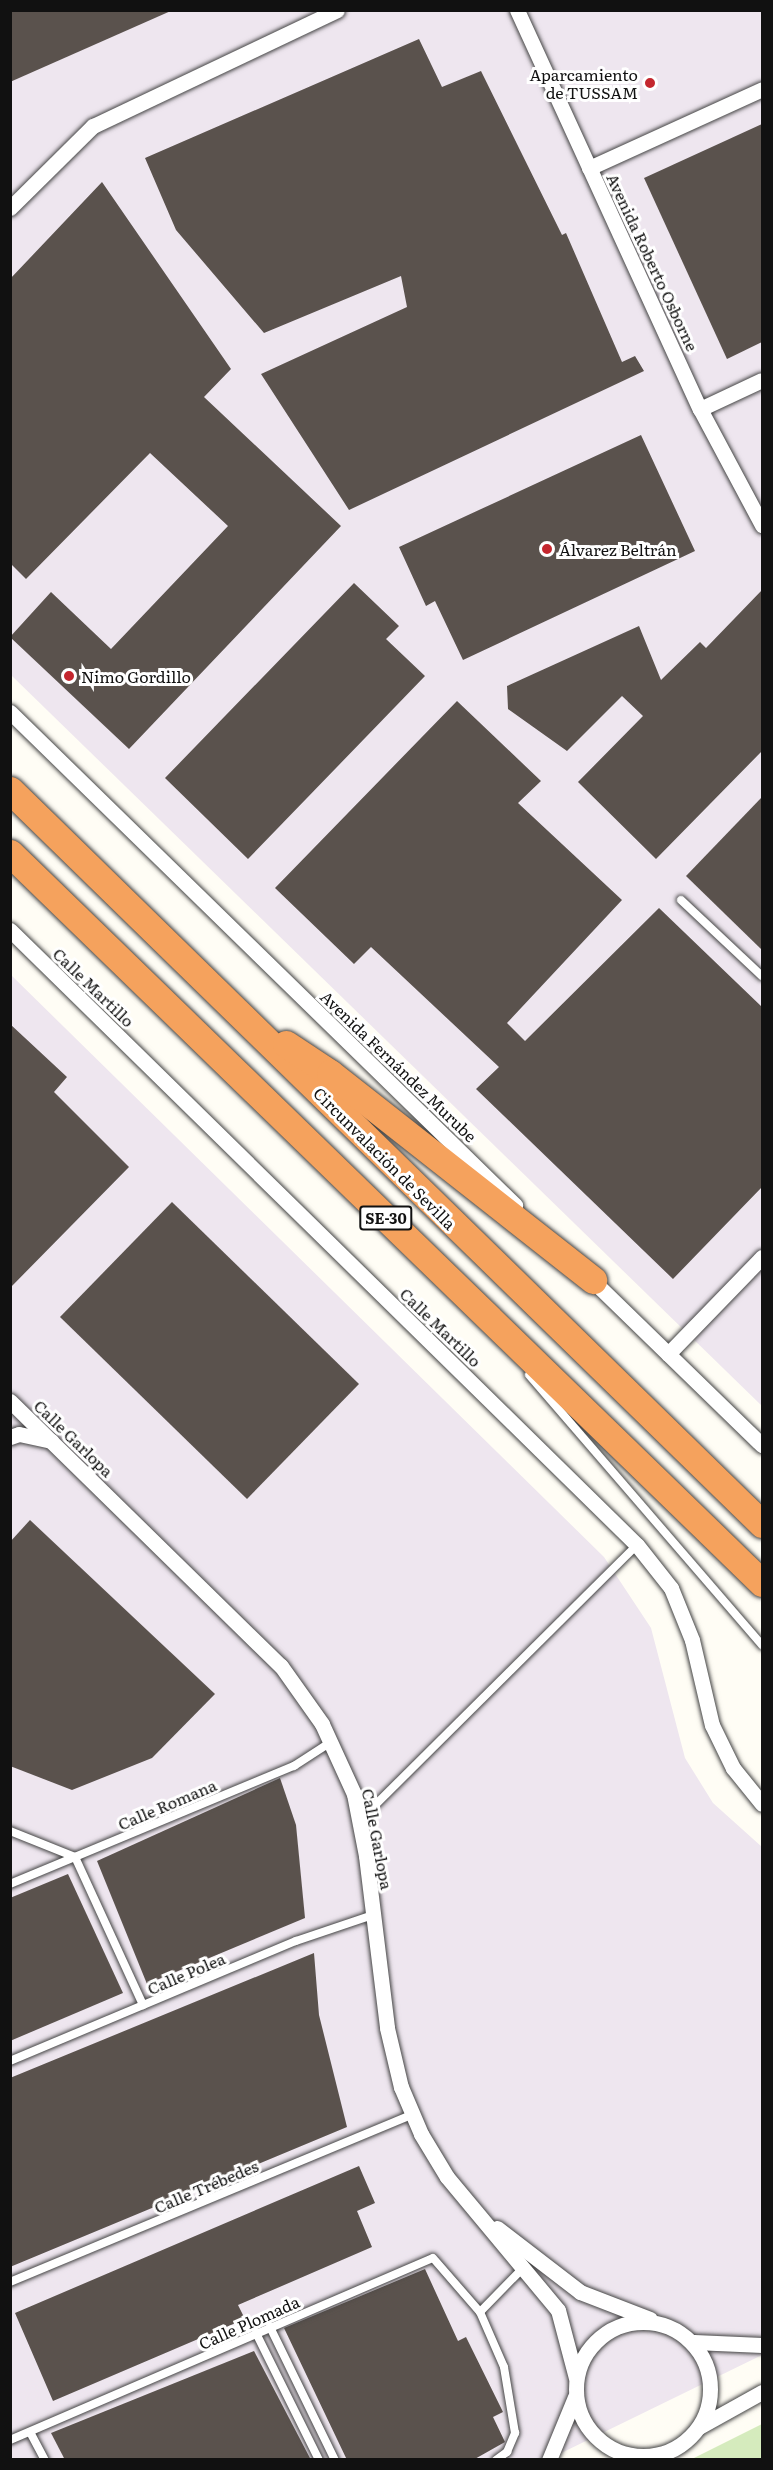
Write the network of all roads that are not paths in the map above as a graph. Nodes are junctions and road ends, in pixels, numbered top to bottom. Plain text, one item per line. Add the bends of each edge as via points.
1 (338, 10) edge
2 (518, 10) edge
3 (762, 88) edge
4 (589, 168) junction
5 (10, 208) edge
6 (762, 380) edge
7 (700, 409) junction
8 (762, 525) edge
9 (10, 712) edge
10 (10, 790) edge
11 (10, 853) edge
12 (681, 900) dead end
13 (10, 930) edge
14 (762, 976) edge
15 (238, 1012) junction
16 (762, 1257) edge
17 (593, 1280) junction
18 (462, 1292) junction
19 (668, 1354) junction
20 (10, 1401) edge
21 (10, 1437) edge
22 (52, 1442) junction
23 (762, 1445) edge
24 (762, 1524) edge
25 (637, 1545) junction
26 (762, 1583) edge
27 (762, 1645) edge
28 (331, 1742) junction
29 (762, 1804) edge
30 (359, 1821) junction
31 (10, 1831) edge
32 (75, 1857) junction
33 (10, 1884) edge
34 (373, 1915) junction
35 (143, 2005) junction
36 (10, 2061) edge
37 (413, 2115) junction
38 (476, 2211) junction
39 (523, 2268) junction
40 (10, 2282) edge
41 (480, 2312) junction
42 (656, 2321) junction
43 (270, 2327) junction
44 (256, 2333) junction
45 (694, 2342) junction
46 (762, 2344) edge
47 (576, 2378) junction
48 (762, 2392) edge
49 (575, 2397) junction
50 (699, 2427) junction
51 (30, 2432) junction
52 (10, 2440) edge
53 (646, 2456) junction
54 (45, 2460) edge
55 (319, 2460) edge
56 (335, 2460) edge
57 (496, 2460) edge
58 (549, 2460) edge
59 (626, 2460) edge

1 - 5 street via 93,126
2 - 4 street, Avenida Roberto Osborne
3 - 4 street
4 - 7 street, Avenida Roberto Osborne
6 - 7 street
7 - 8 street, Avenida Roberto Osborne
9 - 17 street, Avenida Fernández Murube
10 - 15 highway, Circunvalación de Sevilla / SE-30
11 - 18 highway, SE-30
12 - 14 lane
13 - 25 street, Calle Martillo
15 - 17 highway via 330,1073
15 - 24 highway, Circunvalación de Sevilla / SE-30
16 - 19 street
17 - 19 street, Avenida Fernández Murube
18 - 26 highway, SE-30
18 - 27 lane
19 - 23 street, Avenida Fernández Murube
20 - 22 street, Calle Garlopa
21 - 22 street
22 - 28 street, Calle Garlopa via 281,1666
25 - 29 street, Calle Martillo via 671,1588 692,1640 712,1725 733,1768
25 - 30 lane
28 - 30 street, Calle Garlopa via 354,1794
28 - 32 lane, Calle Romana via 294,1766
30 - 34 street, Calle Garlopa
31 - 32 lane
32 - 33 lane, Calle Romana
32 - 35 lane
34 - 35 lane, Calle Polea via 296,1941
34 - 37 street, Calle Garlopa via 387,2028
35 - 36 lane, Calle Polea
37 - 38 street, Calle Garlopa via 447,2177
37 - 40 lane, Calle Trébedes
38 - 39 street, Calle Garlopa
38 - 42 street, Calle Garlopa via 580,2292
39 - 41 lane
39 - 47 street, Calle Garlopa via 558,2310
41 - 43 lane, Calle Plomada via 434,2258
41 - 57 lane via 504,2367 515,2433 507,2452
42 - 45 street
42 - 47 street via 624,2323 590,2346
43 - 44 lane, Calle Plomada
43 - 56 lane
44 - 51 lane, Calle Plomada
44 - 55 lane
45 - 46 street
45 - 50 street via 712,2386
47 - 49 street
48 - 50 street
49 - 53 street via 589,2430 615,2451
49 - 58 street
50 - 53 street via 670,2451
51 - 52 lane, Calle Plomada
51 - 54 lane
53 - 59 street

